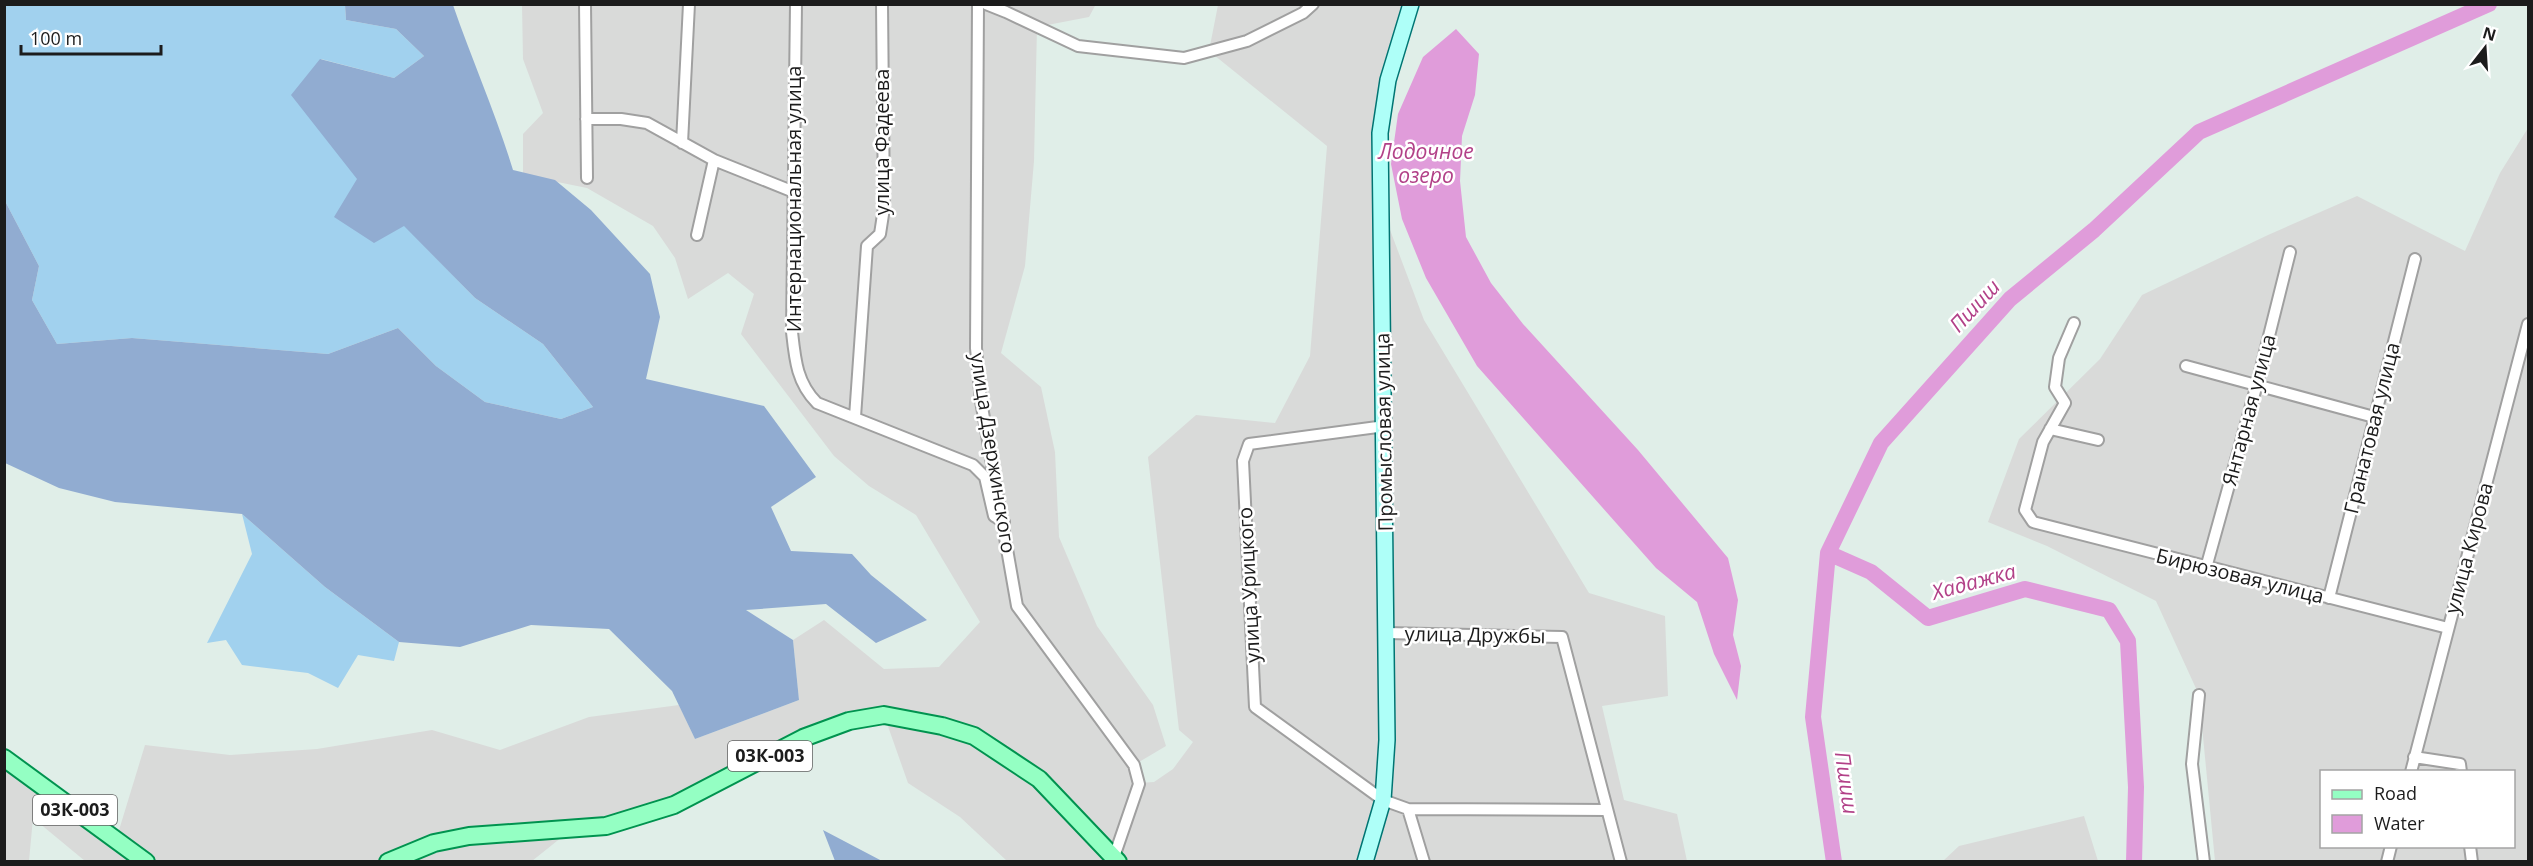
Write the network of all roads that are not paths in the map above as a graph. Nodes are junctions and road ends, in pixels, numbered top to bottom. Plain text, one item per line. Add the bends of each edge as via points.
1 (585, 4) edge
2 (689, 4) edge
3 (796, 4) edge
4 (882, 4) edge
5 (978, 4) edge
6 (986, 4) edge
7 (1312, 4) edge
8 (1411, 4) edge
9 (586, 119) junction
10 (682, 143) junction
11 (714, 160) junction
12 (587, 178) dead end
13 (794, 192) junction
14 (697, 234) dead end
15 (2290, 252) dead end
16 (2415, 259) dead end
17 (2074, 324) dead end
18 (2529, 324) edge
19 (2186, 366) dead end
20 (2257, 384) junction
21 (855, 417) junction
22 (2374, 417) junction
23 (1385, 426) junction
24 (2050, 429) junction
25 (2098, 440) dead end
26 (1004, 522) junction
27 (2206, 568) junction
28 (2329, 598) junction
29 (2448, 628) junction
30 (1387, 633) junction
31 (2199, 695) dead end
32 (2414, 757) junction
33 (4, 758) edge
34 (2460, 768) edge
35 (2410, 770) edge
36 (1383, 800) junction
37 (1407, 809) junction
38 (1606, 810) junction
39 (1116, 859) edge
40 (146, 861) edge
41 (388, 861) edge
42 (1365, 861) edge
43 (1424, 861) edge
44 (1621, 861) edge
45 (2204, 861) edge

1 - 9 street
2 - 10 street
3 - 13 street, Интернациональная улица
4 - 21 street, улица Фадеева via 884,208 880,234 867,246
5 - 26 street, улица Дзержинского via 976,348 981,401
6 - 7 street via 1078,46 1184,58 1247,40 1303,13
8 - 23 main road, Промысловая улица via 1388,80 1380,133
9 - 10 street via 647,123
9 - 12 street
10 - 11 street
11 - 13 street
11 - 14 street
13 - 21 street, Интернациональная улица via 792,332 797,370 806,392 817,403
15 - 20 street, Янтарная улица
16 - 22 street, Гранатовая улица
17 - 24 street via 2059,358 2055,387 2065,403
18 - 29 street, улица Кирова
19 - 20 street
20 - 22 street
20 - 27 street, Янтарная улица
21 - 26 street via 973,465 985,477 994,516
22 - 28 street, Гранатовая улица
23 - 30 main road, Промысловая улица
23 - 36 street, улица Урицкого via 1249,444 1243,461 1255,707
24 - 25 street
24 - 27 street, Бирюзовая улица via 2043,441 2025,510 2033,522
26 - 39 street, улица Дзержинского via 1017,606 1134,765 1139,784
27 - 28 street, Бирюзовая улица
28 - 29 street, Бирюзовая улица
29 - 32 street, улица Кирова
30 - 36 main road, Промысловая улица
30 - 38 street, улица Дружбы via 1562,637
31 - 45 street via 2192,765
32 - 34 street
32 - 35 street, улица Кирова
33 - 40 main road, 03К-003
36 - 37 street
36 - 42 main road, Промысловая улица
37 - 38 street
37 - 43 street
38 - 44 street
39 - 41 main road, 03К-003 via 1039,779 974,736 884,715 849,721 803,738 674,805 606,826 469,836 434,843

